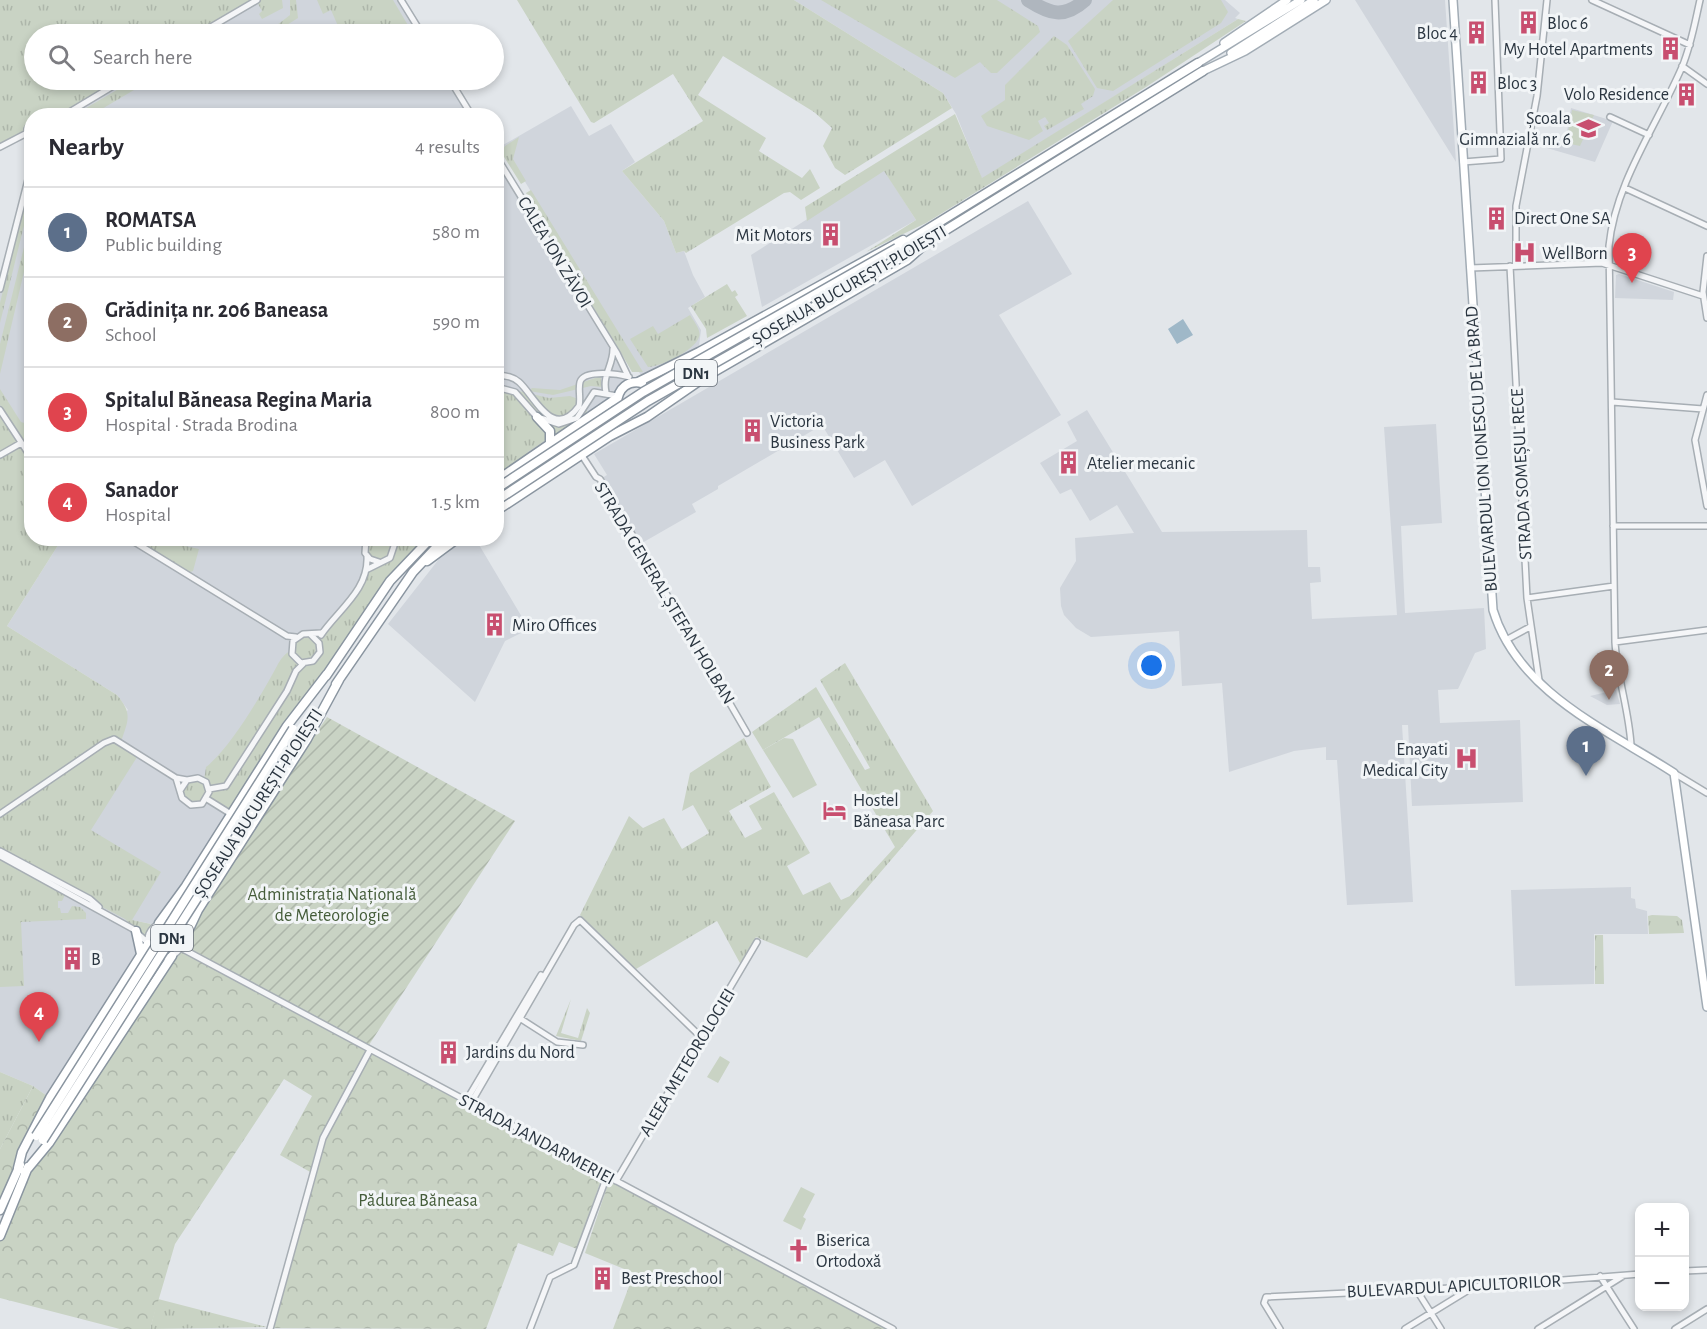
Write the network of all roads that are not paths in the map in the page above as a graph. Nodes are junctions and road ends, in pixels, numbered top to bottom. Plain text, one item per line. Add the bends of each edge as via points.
1 (257, 0) edge
2 (401, 0) edge
3 (1287, 0) edge
4 (1301, 0) edge
5 (1314, 0) edge
6 (1326, 0) edge
7 (1453, 0) edge
8 (1495, 0) edge
9 (1546, 0) edge
10 (1592, 0) edge
11 (1700, 0) edge
12 (1279, 3) edge
13 (216, 24) edge
14 (416, 24) edge
15 (1690, 45) junction
16 (1682, 66) junction
17 (1201, 67) junction
18 (1707, 84) edge
19 (106, 90) edge
20 (456, 90) edge
21 (76, 108) edge
22 (467, 108) edge
23 (1610, 117) dead end
24 (24, 135) edge
25 (1649, 135) junction
26 (24, 140) edge
27 (14, 141) junction
28 (0, 147) edge
29 (1463, 162) junction
30 (504, 169) edge
31 (1625, 188) junction
32 (24, 195) edge
33 (1707, 226) edge
34 (925, 231) junction
35 (931, 239) junction
36 (1707, 256) edge
37 (1609, 264) junction
38 (1513, 266) junction
39 (1470, 268) junction
40 (0, 289) edge
41 (1703, 296) junction
42 (1707, 318) edge
43 (612, 347) junction
44 (605, 373) junction
45 (504, 376) edge
46 (634, 380) junction
47 (504, 389) edge
48 (1707, 395) edge
49 (612, 396) junction
50 (1612, 402) junction
51 (1703, 409) junction
52 (0, 410) edge
53 (652, 413) junction
54 (537, 417) junction
55 (638, 421) junction
56 (21, 443) junction
57 (550, 444) junction
58 (24, 447) edge
59 (0, 454) edge
60 (581, 454) junction
61 (504, 476) edge
62 (504, 484) edge
63 (504, 496) edge
64 (504, 506) edge
65 (1707, 506) edge
66 (1613, 526) junction
67 (1707, 526) edge
68 (141, 546) edge
69 (364, 546) edge
70 (394, 546) edge
71 (418, 546) edge
72 (423, 546) edge
73 (438, 546) edge
74 (447, 546) edge
75 (367, 556) junction
76 (410, 559) junction
77 (379, 562) junction
78 (417, 567) junction
79 (368, 568) junction
80 (1614, 586) junction
81 (1527, 598) junction
82 (1530, 627) junction
83 (1707, 630) edge
84 (321, 633) junction
85 (311, 635) junction
86 (287, 636) junction
87 (296, 637) junction
88 (1506, 640) junction
89 (1615, 642) junction
90 (319, 643) junction
91 (291, 645) junction
92 (296, 660) junction
93 (304, 663) junction
94 (296, 671) junction
95 (327, 674) junction
96 (339, 680) junction
97 (1539, 682) junction
98 (747, 733) dead end
99 (1631, 745) junction
100 (1674, 773) junction
101 (176, 778) junction
102 (187, 780) junction
103 (181, 789) junction
104 (209, 789) junction
105 (1707, 793) edge
106 (207, 799) junction
107 (0, 814) edge
108 (231, 814) junction
109 (0, 851) edge
110 (0, 856) edge
111 (106, 914) junction
112 (159, 923) junction
113 (135, 930) junction
114 (150, 932) junction
115 (757, 942) dead end
116 (148, 944) junction
117 (182, 945) junction
118 (141, 954) junction
119 (172, 956) junction
120 (541, 975) dead end
121 (1707, 1007) edge
122 (521, 1019) junction
123 (701, 1037) junction
124 (583, 1045) dead end
125 (370, 1050) junction
126 (469, 1102) junction
127 (40, 1138) junction
128 (22, 1170) junction
129 (607, 1176) junction
130 (616, 1181) junction
131 (7, 1192) junction
132 (0, 1203) edge
133 (0, 1210) edge
134 (0, 1236) edge
135 (1707, 1270) edge
136 (1689, 1271) edge
137 (1635, 1274) edge
138 (1624, 1275) junction
139 (1600, 1276) junction
140 (1608, 1286) junction
141 (1472, 1287) junction
142 (1416, 1289) junction
143 (1707, 1309) edge
144 (1431, 1313) junction
145 (270, 1329) edge
146 (530, 1329) edge
147 (893, 1329) edge
148 (1280, 1329) edge
149 (1405, 1329) edge
150 (1441, 1329) edge
151 (1538, 1329) edge
152 (1634, 1329) edge
153 (1675, 1329) edge

1 - 13 street
2 - 14 street
3 - 12 main road, ȘOSEAUA BUCUREȘTI-PLOIEȘTI
4 - 17 main road, ȘOSEAUA BUCUREȘTI-PLOIEȘTI / DN1
5 - 17 main road, ȘOSEAUA BUCUREȘTI-PLOIEȘTI / DN1
6 - 17 main road, ȘOSEAUA BUCUREȘTI-PLOIEȘTI via 1245,51
7 - 29 main road, BULEVARDUL ION IONESCU DE LA BRAD
8 - 29 street via 1501,159
9 - 38 street, STRADA SOMEȘUL RECE via 1537,96 1516,206
10 - 15 street
11 - 15 street
12 - 17 main road, ȘOSEAUA BUCUREȘTI-PLOIEȘTI
15 - 16 street
16 - 18 street
16 - 25 street
17 - 34 highway, ȘOSEAUA BUCUREȘTI-PLOIEȘTI / DN1
17 - 35 highway, ȘOSEAUA BUCUREȘTI-PLOIEȘTI / DN1
19 - 21 street
20 - 22 street
23 - 25 street
24 - 27 street
25 - 31 street
26 - 27 street
27 - 28 street
29 - 39 main road, BULEVARDUL ION IONESCU DE LA BRAD
30 - 43 street, CALEA ION ZĂVOI
31 - 33 street
31 - 37 street via 1611,231
32 - 40 street
34 - 46 highway, DN1 via 897,242 683,360
34 - 62 highway, ȘOSEAUA BUCUREȘTI-PLOIEȘTI / DN1, bridge via 643,392
35 - 53 highway, DN1 via 899,265 705,376
35 - 63 highway, ȘOSEAUA BUCUREȘTI-PLOIEȘTI / DN1, bridge via 640,405
36 - 41 street
37 - 38 street
37 - 41 street
37 - 50 street
38 - 39 street
38 - 81 street, STRADA SOMEȘUL RECE
39 - 88 main road, BULEVARDUL ION IONESCU DE LA BRAD via 1491,599
41 - 42 street
43 - 44 street via 612,359
43 - 46 street, CALEA ION ZĂVOI
44 - 45 street via 581,380 579,406 561,418 540,409 522,385
44 - 46 street
44 - 49 street
46 - 49 highway, DN1
46 - 53 highway, DN1 via 654,393
47 - 54 street via 515,392
48 - 51 street
49 - 54 street via 594,392 582,412 568,422 553,423
49 - 55 highway via 622,415
49 - 57 highway, DN1
50 - 51 street
50 - 66 street
51 - 65 street via 1695,448
52 - 56 street
53 - 55 highway, DN1
54 - 57 highway via 550,431
55 - 60 highway, DN1
56 - 58 street
56 - 59 street
57 - 61 highway, DN1
60 - 64 highway, DN1
60 - 98 street, STRADA GENERAL ȘTEFAN HOLBAN via 600,479
66 - 67 street
66 - 80 street
68 - 86 street
69 - 75 street
70 - 77 street via 392,554
71 - 76 highway, DN1
72 - 76 highway, ȘOSEAUA BUCUREȘTI-PLOIEȘTI / DN1
73 - 78 highway, ȘOSEAUA BUCUREȘTI-PLOIEȘTI / DN1
74 - 78 highway, DN1
75 - 77 street
75 - 79 street
76 - 95 highway, ȘOSEAUA BUCUREȘTI-PLOIEȘTI / DN1 via 383,589
77 - 79 street
78 - 96 highway, ȘOSEAUA BUCUREȘTI-PLOIEȘTI / DN1
79 - 84 street via 351,600
80 - 81 street
80 - 89 street
81 - 82 street, STRADA SOMEȘUL RECE
82 - 88 street
82 - 97 street, STRADA SOMEȘUL RECE
83 - 89 street
84 - 85 street
84 - 90 street
85 - 87 street
85 - 90 street
86 - 87 street
86 - 91 street
87 - 91 street
88 - 97 main road, BULEVARDUL ION IONESCU DE LA BRAD
89 - 99 street
90 - 93 street via 318,656
91 - 92 street
92 - 93 street
92 - 94 street
93 - 94 street
94 - 104 street via 226,786
95 - 108 highway
95 - 127 highway, ȘOSEAUA BUCUREȘTI-PLOIEȘTI / DN1, bridge
96 - 117 highway via 307,739 193,918
96 - 127 highway, ȘOSEAUA BUCUREȘTI-PLOIEȘTI / DN1, bridge
97 - 99 main road, BULEVARDUL ION IONESCU DE LA BRAD
99 - 100 main road, BULEVARDUL ION IONESCU DE LA BRAD
100 - 105 street, BULEVARDUL ION IONESCU DE LA BRAD
100 - 121 main road
101 - 102 street
101 - 103 street
101 - 107 street via 121,742 111,740
102 - 103 street
102 - 104 street via 201,779
103 - 106 street via 182,798 191,805 197,806
104 - 106 street
106 - 108 street
108 - 112 highway
109 - 111 street via 90,899
110 - 111 street
111 - 113 street
112 - 114 street, DN1
112 - 117 street, DN1 via 178,928
113 - 114 street
113 - 116 street
113 - 118 highway
114 - 116 street, DN1
115 - 123 street, ALEEA METEOROLOGIEI
116 - 118 highway
116 - 119 street, DN1 via 160,957
117 - 119 street, DN1
117 - 125 street, STRADA JANDARMERIEI
118 - 128 highway via 50,1098 22,1152
119 - 128 highway via 49,1143
120 - 126 street
122 - 123 street via 580,920
122 - 124 street via 555,1040
122 - 126 street
123 - 130 street, ALEEA METEOROLOGIEI
125 - 126 street, STRADA JANDARMERIEI
125 - 145 street via 323,1138
126 - 129 street, STRADA JANDARMERIEI
127 - 128 highway, ȘOSEAUA BUCUREȘTI-PLOIEȘTI / DN1
128 - 131 highway, ȘOSEAUA BUCUREȘTI-PLOIEȘTI / DN1
128 - 134 highway, ȘOSEAUA BUCUREȘTI-PLOIEȘTI / DN1
129 - 130 street, STRADA JANDARMERIEI
129 - 146 street via 574,1265 548,1280
130 - 147 street, STRADA JANDARMERIEI
131 - 132 street
131 - 133 highway, ȘOSEAUA BUCUREȘTI-PLOIEȘTI / DN1
135 - 136 street
137 - 138 street, BULEVARDUL APICULTORILOR
138 - 139 street, BULEVARDUL APICULTORILOR
138 - 140 street
139 - 140 street
139 - 141 street, BULEVARDUL APICULTORILOR
140 - 151 street
140 - 152 street
141 - 142 street, BULEVARDUL APICULTORILOR
141 - 144 street
142 - 144 street
142 - 148 street, BULEVARDUL APICULTORILOR via 1269,1296 1264,1303
143 - 153 street
144 - 149 street
144 - 150 street

